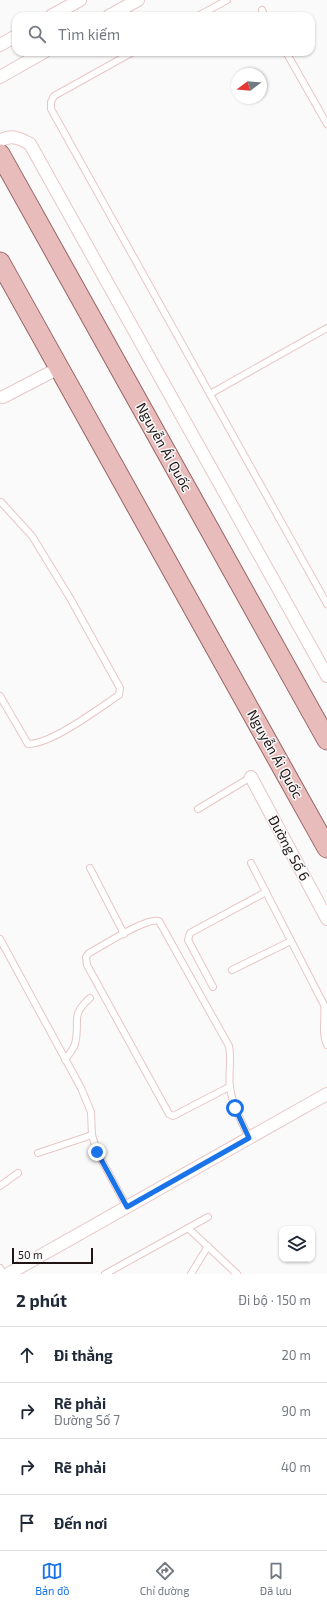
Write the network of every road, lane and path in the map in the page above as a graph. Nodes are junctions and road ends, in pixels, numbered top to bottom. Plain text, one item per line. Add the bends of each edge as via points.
1 (80, 0) edge
2 (138, 0) edge
3 (227, 0) edge
4 (58, 12) edge
5 (117, 12) edge
6 (205, 12) edge
7 (12, 38) edge
8 (0, 44) edge
9 (37, 56) edge
10 (126, 56) edge
11 (288, 56) edge
12 (0, 77) edge
13 (327, 124) edge
14 (0, 141) edge
15 (0, 154) edge
16 (0, 262) edge
17 (327, 328) edge
18 (59, 368) junction
19 (210, 394) junction
20 (3, 397) dead end
21 (0, 495) edge
22 (1, 503) edge
23 (327, 604) edge
24 (327, 676) edge
25 (0, 696) edge
26 (327, 740) edge
27 (251, 777) joint
28 (198, 809) dead end
29 (327, 848) edge
30 (251, 864) dead end
31 (90, 868) dead end
32 (266, 892) junction
33 (327, 919) edge
34 (124, 934) junction
35 (0, 939) edge
36 (291, 941) junction
37 (232, 970) dead end
38 (213, 986) dead end
39 (90, 998) dead end
40 (327, 1045) edge
41 (65, 1060) junction
42 (229, 1087) junction
43 (327, 1094) edge
44 (92, 1135) junction
45 (249, 1138) junction
46 (38, 1153) dead end
47 (18, 1173) dead end
48 (0, 1186) edge
49 (127, 1207) junction
50 (208, 1217) dead end
51 (188, 1228) junction
52 (208, 1246) junction
53 (0, 1268) edge
54 (3, 1274) edge
55 (8, 1274) edge
56 (105, 1274) edge
57 (191, 1274) edge
58 (237, 1274) edge

1 - 4 street
2 - 5 street
3 - 6 lane
7 - 8 street
9 - 12 street
10 - 19 lane via 54,96 51,109
11 - 13 lane
14 - 24 street via 6,137 21,138 30,144
15 - 26 main road, Nguyễn Ái Quốc
16 - 18 main road, Nguyễn Ái Quốc
17 - 19 lane
18 - 20 street
18 - 29 main road, Nguyễn Ái Quốc
19 - 23 lane
21 - 22 lane
22 - 25 lane via 32,536 120,688 119,695 93,713 37,744 28,744
27 - 28 lane
27 - 33 street, Đường Số 6
30 - 32 lane
31 - 34 lane
32 - 36 lane
32 - 38 lane via 188,936
34 - 42 lane via 153,920 159,921 162,925 229,1046
34 - 42 lane via 89,953 86,957 87,965 164,1108 173,1116
35 - 41 lane
36 - 37 lane
36 - 40 lane via 324,1005 326,1015 323,1027
39 - 41 lane via 76,1014 75,1045
41 - 44 lane via 91,1112
42 - 45 lane via 235,1108
43 - 45 street
44 - 46 lane
44 - 49 lane via 97,1152
45 - 49 street
47 - 48 lane
49 - 55 street
50 - 51 lane
51 - 52 lane
51 - 56 lane
52 - 57 lane
52 - 58 lane
53 - 54 lane

